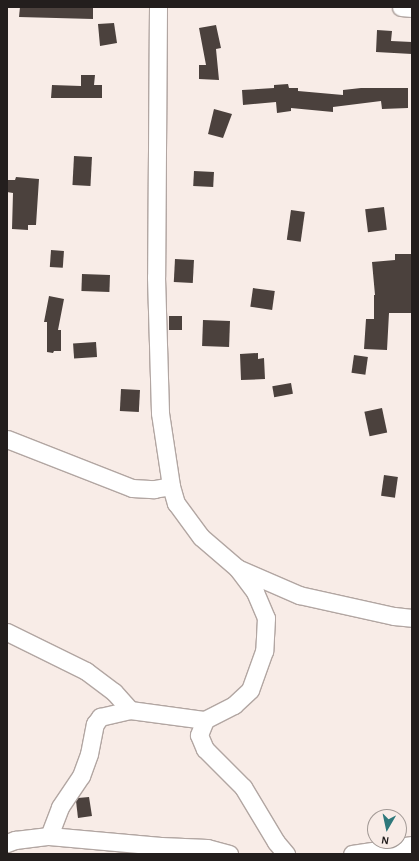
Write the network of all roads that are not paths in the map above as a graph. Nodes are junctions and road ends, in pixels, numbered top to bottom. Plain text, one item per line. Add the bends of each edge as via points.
1 (158, 7) edge
2 (401, 7) edge
3 (412, 8) edge
4 (7, 439) edge
5 (171, 486) junction
6 (237, 568) junction
7 (412, 618) edge
8 (7, 632) edge
9 (130, 710) junction
10 (205, 720) junction
11 (49, 836) junction
12 (7, 843) edge
13 (412, 845) edge
14 (229, 854) edge
15 (286, 854) edge
16 (352, 854) edge

1 - 5 street via 156,277 160,413
2 - 3 street
4 - 5 street via 132,488
5 - 6 street via 176,503 201,536
6 - 7 street via 299,595
6 - 10 street via 254,592 266,618 264,651 250,690 234,705
8 - 9 street via 86,671 114,692
9 - 10 street
9 - 11 street via 100,717 95,724 89,754 81,776 60,807
10 - 15 street via 199,735 205,749 242,786
11 - 12 street
11 - 14 street via 207,848
13 - 16 street

